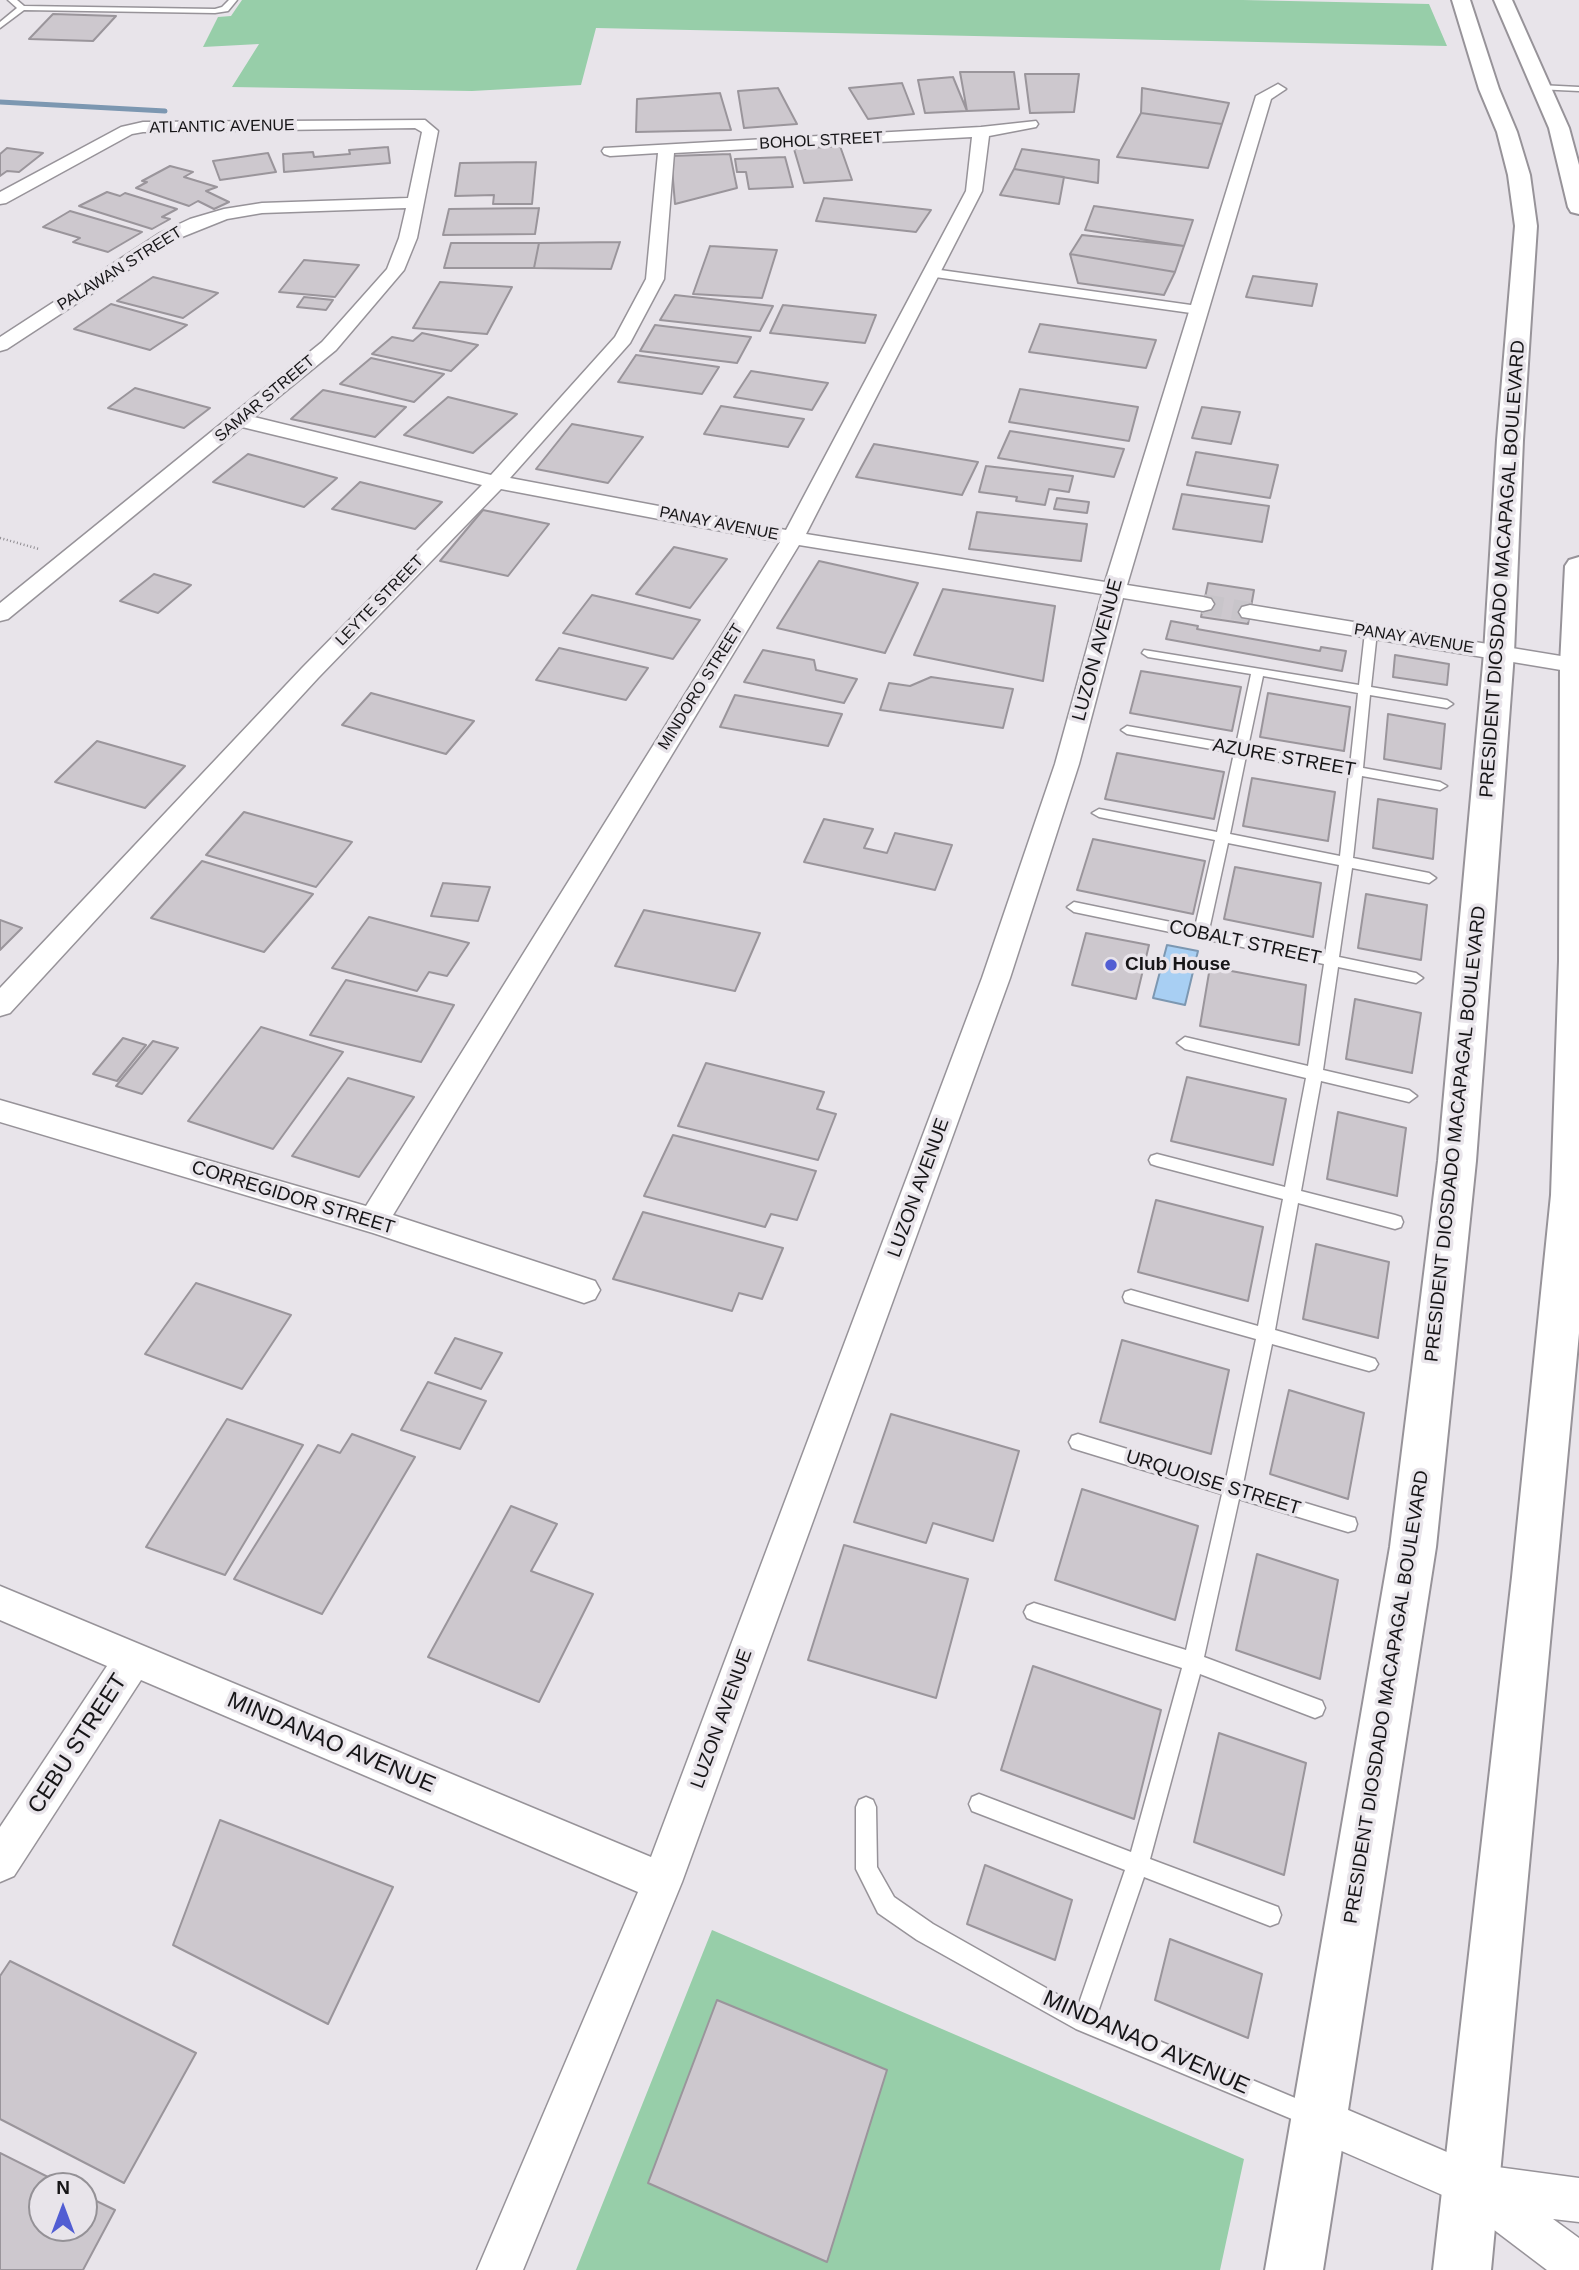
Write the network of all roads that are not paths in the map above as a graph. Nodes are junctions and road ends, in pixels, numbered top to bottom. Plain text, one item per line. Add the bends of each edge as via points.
1 (12, 0) edge
2 (233, 0) edge
3 (1462, 4) edge
4 (1505, 5) edge
5 (22, 8) junction
6 (0, 26) edge
7 (1539, 87) junction
8 (1278, 89) dead end
9 (1579, 89) edge
10 (419, 123) joint
11 (1030, 124) dead end
12 (981, 132) junction
13 (666, 150) junction
14 (610, 151) dead end
15 (1576, 180) edge
16 (0, 199) edge
17 (416, 203) junction
18 (1579, 207) edge
19 (933, 273) junction
20 (1198, 310) junction
21 (0, 345) edge
22 (240, 420) junction
23 (496, 482) junction
24 (793, 538) junction
25 (1579, 566) edge
26 (1114, 590) junction
27 (1203, 604) tunnel mouth
28 (1250, 612) tunnel mouth
29 (0, 614) edge
30 (1371, 632) junction
31 (1148, 653) dead end
32 (1499, 653) junction
33 (1577, 665) edge
34 (1258, 672) junction
35 (1364, 690) junction
36 (1447, 704) dead end
37 (1127, 730) dead end
38 (1242, 751) junction
39 (1357, 771) junction
40 (1440, 786) dead end
41 (1099, 813) dead end
42 (1223, 837) junction
43 (1346, 862) junction
44 (1429, 878) dead end
45 (1074, 907) dead end
46 (1201, 934) junction
47 (1331, 961) junction
48 (1416, 978) dead end
49 (0, 1006) edge
50 (1185, 1043) dead end
51 (1315, 1073) junction
52 (1409, 1096) dead end
53 (0, 1111) edge
54 (1157, 1160) dead end
55 (1293, 1196) junction
56 (373, 1221) junction
57 (1395, 1222) dead end
58 (584, 1290) dead end
59 (1131, 1297) dead end
60 (1265, 1334) junction
61 (1369, 1364) dead end
62 (1078, 1442) dead end
63 (1231, 1488) junction
64 (1348, 1524) dead end
65 (0, 1603) edge
66 (1034, 1612) dead end
67 (133, 1660) junction
68 (1193, 1662) junction
69 (1315, 1708) dead end
70 (979, 1804) dead end
71 (866, 1807) dead end
72 (0, 1862) edge
73 (1136, 1864) junction
74 (662, 1882) junction
75 (1270, 1915) dead end
76 (1084, 2021) junction
77 (1320, 2120) junction
78 (1472, 2185) junction
79 (1579, 2200) edge
80 (1579, 2266) edge
81 (500, 2270) edge
82 (1294, 2270) edge
83 (1462, 2270) edge

1 - 5 lane
2 - 5 lane via 225,9 215,11
3 - 4 main road
3 - 32 main road, PRESIDENT DIOSDADO MACAPAGAL BOULEVARD via 1507,132 1527,226
4 - 7 main road
5 - 6 lane
7 - 9 lane
7 - 15 main road
8 - 20 street, LUZON AVENUE via 1264,96
10 - 16 street, ATLANTIC AVENUE via 143,127 127,130
10 - 17 street, SAMAR STREET via 430,131
11 - 12 street, BOHOL STREET
12 - 13 street, BOHOL STREET
12 - 19 street, MINDORO STREET via 974,191
13 - 14 street, BOHOL STREET
13 - 23 street, LEYTE STREET via 655,279 623,339
15 - 18 main road
17 - 21 street, PALAWAN STREET via 262,208 196,223 166,237
17 - 22 street, SAMAR STREET via 395,271 329,346
19 - 20 street
19 - 24 street, MINDORO STREET
20 - 26 street, LUZON AVENUE
22 - 23 street, PANAY AVENUE
22 - 29 street, SAMAR STREET
23 - 24 street, PANAY AVENUE
23 - 49 street, LEYTE STREET via 310,673
24 - 26 street, PANAY AVENUE
24 - 56 street, MINDORO STREET
25 - 33 main road
26 - 27 street, PANAY AVENUE
26 - 74 street, LUZON AVENUE via 1067,764 996,978
28 - 30 street, PANAY AVENUE
30 - 32 street, PANAY AVENUE
30 - 35 lane
31 - 34 lane
32 - 33 street, PANAY AVENUE
32 - 77 main road, PRESIDENT DIOSDADO MACAPAGAL BOULEVARD via 1457,1161 1413,1547
33 - 78 main road via 1577,961 1562,1359
34 - 35 lane
34 - 38 lane
35 - 36 lane
35 - 39 lane
37 - 38 lane, AZURE STREET
38 - 39 lane, AZURE STREET
38 - 42 lane
39 - 40 lane, AZURE STREET
39 - 43 lane
41 - 42 lane
42 - 43 lane
42 - 46 lane
43 - 44 lane
43 - 47 lane
45 - 46 lane, COBALT STREET
46 - 47 lane, COBALT STREET
47 - 48 lane, COBALT STREET
47 - 51 lane
50 - 51 lane
51 - 52 lane
51 - 55 lane
53 - 56 street, CORREGIDOR STREET
54 - 55 lane
55 - 57 lane
55 - 60 lane
56 - 58 street, CORREGIDOR STREET
59 - 60 lane
60 - 61 lane
60 - 63 lane
62 - 63 lane, URQUOISE STREET
63 - 64 lane, URQUOISE STREET
63 - 68 lane
65 - 67 street, MINDANAO AVENUE
66 - 68 lane
67 - 72 street, CEBU STREET
67 - 74 street, MINDANAO AVENUE
68 - 69 lane
68 - 73 lane
70 - 73 lane
71 - 76 lane, MINDANAO AVENUE via 867,1869 886,1905 925,1932
73 - 75 lane
73 - 76 lane
74 - 81 street, LUZON AVENUE
76 - 77 lane, MINDANAO AVENUE
77 - 78 street, MINDANAO AVENUE
77 - 82 main road, PRESIDENT DIOSDADO MACAPAGAL BOULEVARD
78 - 79 street, MINDANAO AVENUE
78 - 80 street, MINDANAO AVENUE
78 - 83 main road

